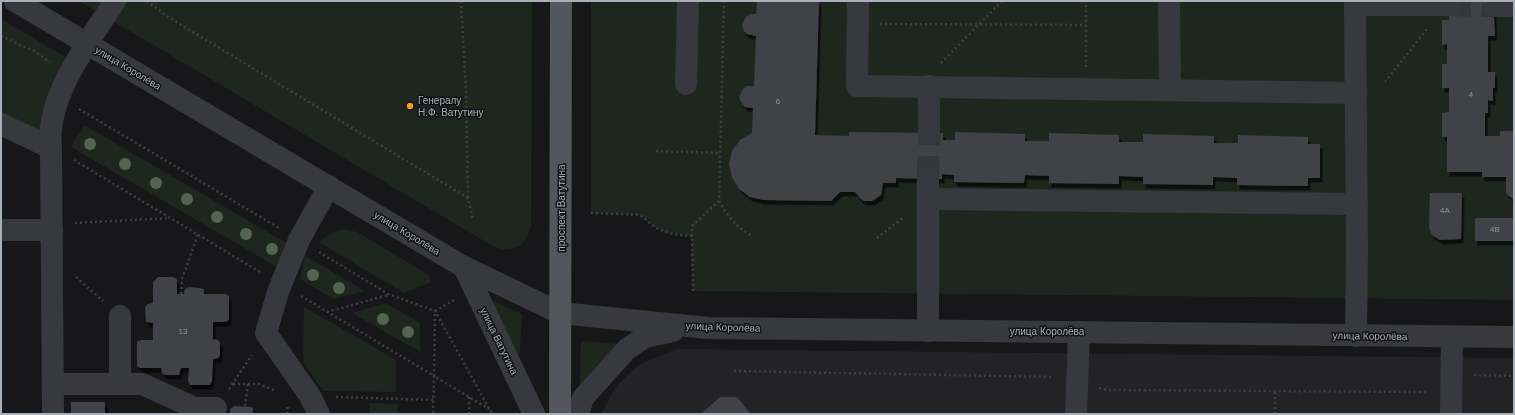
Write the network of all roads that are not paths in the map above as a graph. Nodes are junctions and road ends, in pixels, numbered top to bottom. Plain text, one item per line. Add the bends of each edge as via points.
1 (15, 1) edge
2 (115, 1) edge
3 (562, 1) edge
4 (688, 1) edge
5 (858, 1) edge
6 (1168, 1) edge
7 (1447, 5) road end
8 (88, 44) junction
9 (686, 84) dead end
10 (929, 86) junction
11 (1170, 90) junction
12 (1356, 93) junction
13 (1, 124) edge
14 (929, 134) tunnel mouth
15 (50, 141) junction
16 (329, 186) junction
17 (1357, 204) junction
18 (61, 227) junction
19 (1, 230) edge
20 (464, 267) junction
21 (560, 313) junction
22 (120, 316) road end
23 (692, 326) junction
24 (928, 331) junction
25 (1079, 332) junction
26 (1356, 336) junction
27 (1452, 337) junction
28 (1514, 338) edge
29 (53, 384) junction
30 (120, 384) junction
31 (314, 405) edge
32 (201, 410) edge
33 (53, 414) edge
34 (534, 414) edge
35 (560, 414) edge
36 (578, 414) edge
37 (1076, 414) edge
38 (1451, 414) edge

1 - 8 street, улица Королёва
2 - 8 street
3 - 21 main road, проспект Ватутина
4 - 9 street
5 - 10 street via 857,86
6 - 11 street
7 - 12 street via 1355,5
8 - 15 street via 69,73 54,112
8 - 16 street, улица Королёва
10 - 11 street
10 - 14 street
11 - 12 street
12 - 17 street
13 - 15 street
15 - 18 street
16 - 20 street, улица Королёва
16 - 31 street via 299,240 266,333
17 - 24 street via 928,188
17 - 26 street
18 - 19 street
18 - 29 street
20 - 21 street, улица Королёва
20 - 34 street, улица Ватутина
21 - 23 street, улица Королёва
21 - 35 main road, проспект Ватутина
22 - 30 street
23 - 24 street, улица Королёва
23 - 36 street via 645,337 627,349 583,398
24 - 25 street, улица Королёва
25 - 26 street, улица Королёва
25 - 37 street
26 - 27 street, улица Королёва
27 - 28 street, улица Королёва
27 - 38 street
29 - 30 street
29 - 33 street
30 - 32 street via 142,384

